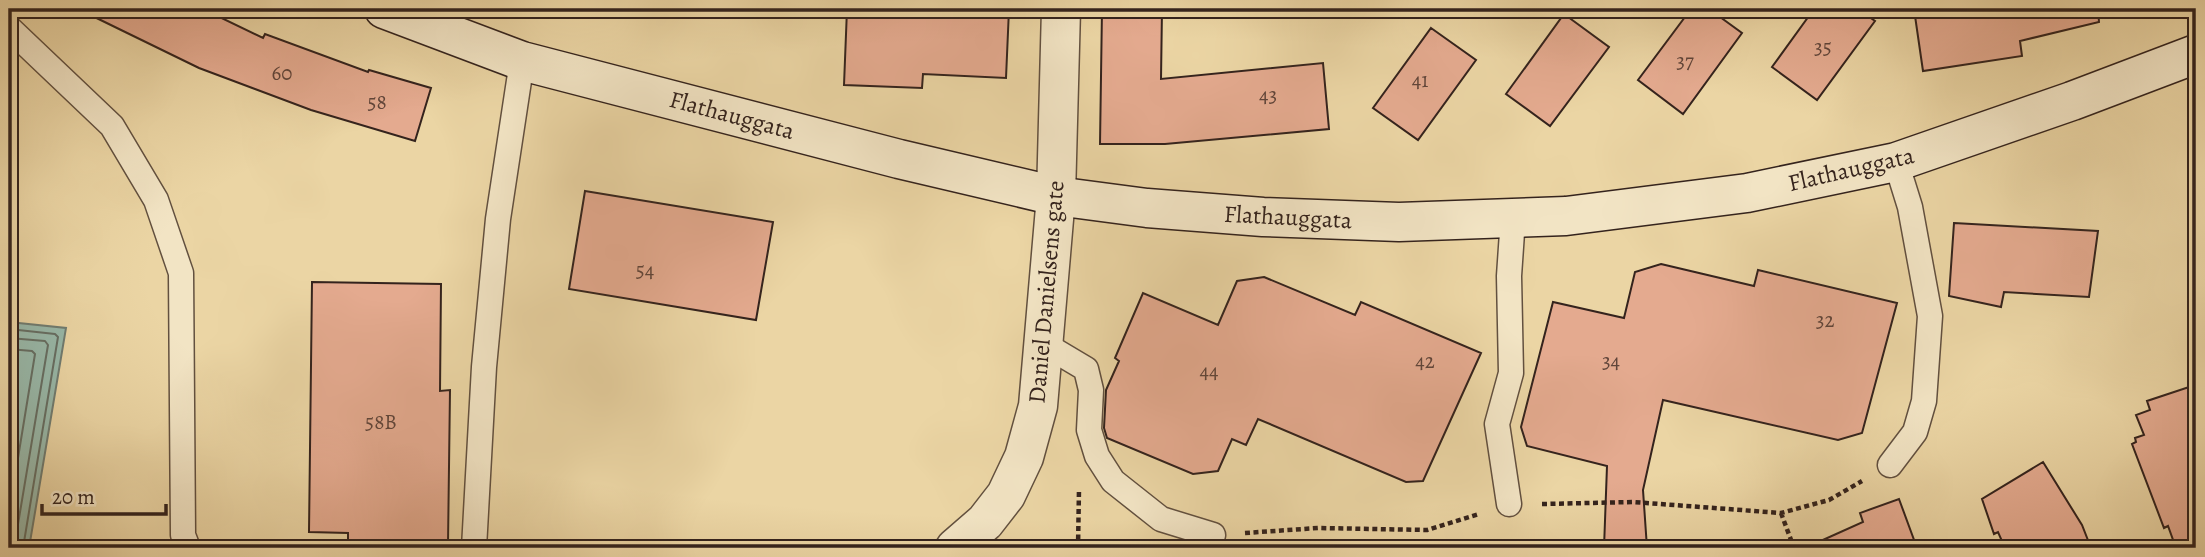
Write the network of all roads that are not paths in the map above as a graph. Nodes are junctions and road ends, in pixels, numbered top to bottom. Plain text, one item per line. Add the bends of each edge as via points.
1 (384, 9) edge
2 (1061, 9) edge
3 (9, 28) edge
4 (2196, 54) edge
5 (522, 61) junction
6 (1896, 162) junction
7 (1056, 197) junction
8 (1513, 218) junction
9 (1044, 344) junction
10 (1890, 465) road end
11 (1509, 504) road end
12 (1213, 535) road end
13 (188, 548) edge
14 (474, 548) edge
15 (955, 548) edge

1 - 5 street, Flathauggata
2 - 7 street, Daniel Danielsens gate
3 - 13 lane via 111,126 156,200 181,272 183,535
4 - 6 street, Flathauggata
5 - 7 street, Flathauggata
5 - 14 lane via 498,219
6 - 8 street, Flathauggata via 1747,193 1566,216
6 - 10 lane via 1910,207 1930,316 1924,401 1915,432
7 - 8 street, Flathauggata via 1264,217 1399,222
7 - 9 street, Daniel Danielsens gate
8 - 11 lane via 1511,373 1497,424
9 - 12 lane via 1086,369 1091,390 1089,430 1097,456 1113,481 1161,519
9 - 15 street, Daniel Danielsens gate via 1038,406 1024,457 1006,495 985,522

